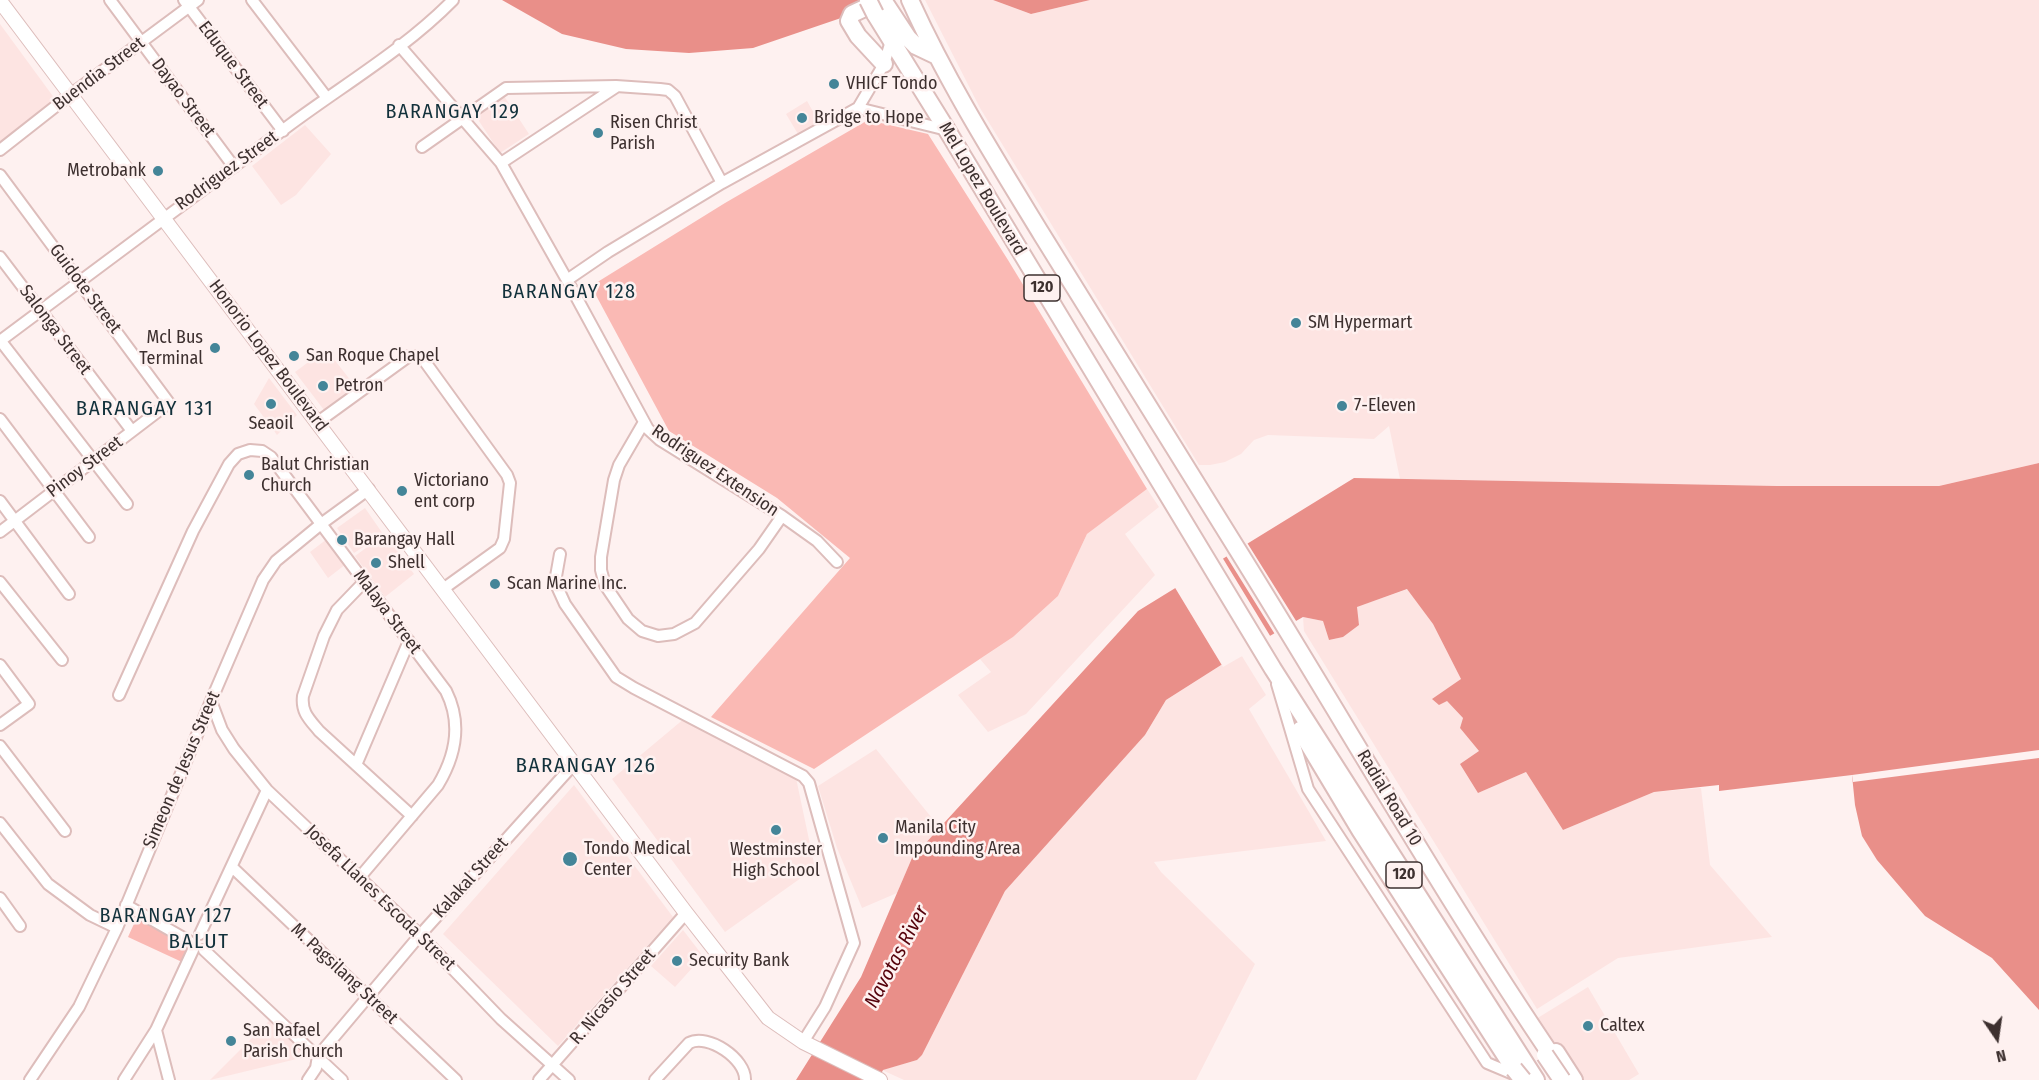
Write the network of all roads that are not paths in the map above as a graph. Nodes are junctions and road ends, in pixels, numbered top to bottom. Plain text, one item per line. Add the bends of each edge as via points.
1 (110, 0) edge
2 (252, 0) edge
3 (453, 0) edge
4 (910, 0) edge
5 (0, 1) edge
6 (190, 2) edge
7 (877, 4) edge
8 (891, 41) junction
9 (141, 42) junction
10 (399, 45) junction
11 (937, 57) junction
12 (884, 64) junction
13 (616, 86) junction
14 (70, 95) junction
15 (327, 98) junction
16 (858, 108) junction
17 (463, 117) junction
18 (947, 130) junction
19 (283, 131) junction
20 (422, 147) dead end
21 (0, 150) edge
22 (501, 163) junction
23 (234, 166) junction
24 (0, 175) edge
25 (722, 183) junction
26 (163, 219) junction
27 (0, 257) edge
28 (567, 280) junction
29 (80, 281) junction
30 (40, 310) junction
31 (0, 340) edge
32 (169, 403) joint
33 (0, 419) edge
34 (318, 422) junction
35 (644, 422) junction
36 (132, 431) junction
37 (93, 461) junction
38 (369, 489) junction
39 (54, 490) junction
40 (0, 501) edge
41 (127, 504) dead end
42 (782, 516) junction
43 (15, 520) junction
44 (321, 524) junction
45 (0, 531) edge
46 (89, 537) dead end
47 (1234, 544) joint
48 (560, 554) dead end
49 (837, 562) dead end
50 (1209, 562) joint
51 (0, 582) edge
52 (364, 582) junction
53 (443, 589) junction
54 (69, 594) dead end
55 (409, 641) junction
56 (62, 660) dead end
57 (0, 665) edge
58 (1273, 669) junction
59 (119, 695) dead end
60 (211, 701) junction
61 (0, 725) edge
62 (0, 746) edge
63 (574, 764) junction
64 (357, 765) junction
65 (267, 790) junction
66 (1394, 806) junction
67 (412, 816) junction
68 (0, 823) edge
69 (65, 831) dead end
70 (232, 867) junction
71 (360, 877) junction
72 (0, 898) edge
73 (126, 905) junction
74 (686, 913) junction
75 (20, 926) dead end
76 (117, 928) junction
77 (200, 934) junction
78 (420, 935) junction
79 (195, 947) junction
80 (368, 996) junction
81 (156, 1030) junction
82 (809, 1045) junction
83 (318, 1056) junction
84 (553, 1065) junction
85 (1532, 1072) edge
86 (1564, 1079) edge
87 (30, 1080) edge
88 (124, 1080) edge
89 (169, 1080) edge
90 (308, 1080) edge
91 (342, 1080) edge
92 (456, 1080) edge
93 (539, 1080) edge
94 (569, 1080) edge
95 (655, 1080) edge
96 (745, 1080) edge
97 (879, 1080) edge
98 (1541, 1080) edge

1 - 9 street, Dayao Street
2 - 15 street
3 - 10 street, Rodriguez Street via 435,19
4 - 11 highway, Mel Lopez Boulevard / 120
5 - 14 main road, Honorio Lopez Boulevard
6 - 9 street, Buendia Street
6 - 19 street, Eduque Street
7 - 8 highway, Mel Lopez Boulevard / 120
7 - 11 highway via 916,46
7 - 12 highway via 852,14 849,21
8 - 12 street
8 - 18 highway, Mel Lopez Boulevard / 120
9 - 14 street, Buendia Street
9 - 23 street, Dayao Street
10 - 15 street, Rodriguez Street
10 - 17 street, Rodriguez Extension
11 - 47 highway, Mel Lopez Boulevard / 120
12 - 16 street
13 - 17 street via 506,88
13 - 22 street
13 - 25 street via 668,90 675,96
14 - 21 street, Buendia Street
14 - 26 main road, Honorio Lopez Boulevard
15 - 19 street, Rodriguez Street
16 - 18 street
16 - 25 street
17 - 20 street
17 - 22 street, Rodriguez Extension
18 - 50 highway, Mel Lopez Boulevard / 120
19 - 23 street, Rodriguez Street
22 - 28 street, Rodriguez Extension
23 - 26 street, Rodriguez Street
24 - 29 street, Guidote Street
25 - 28 street
26 - 29 street, Rodriguez Street
26 - 34 main road, Honorio Lopez Boulevard
27 - 30 street, Salonga Street
28 - 35 street, Rodriguez Extension
29 - 30 street, Rodriguez Street
29 - 32 street, Guidote Street
30 - 31 street, Rodriguez Street
30 - 36 street, Salonga Street
31 - 37 street
32 - 36 street, Pinoy Street
33 - 39 street
34 - 38 main road, Honorio Lopez Boulevard
34 - 53 street via 409,356 423,359 510,483 500,548
35 - 42 street, Rodriguez Extension via 660,440
35 - 42 street via 614,480 601,557 605,585 628,619 642,631 658,636 674,634 695,623
36 - 37 street, Pinoy Street
37 - 39 street, Pinoy Street
37 - 41 street
38 - 44 street, Simeon de Jesus Street
38 - 53 main road, Honorio Lopez Boulevard
39 - 43 street, Pinoy Street
39 - 46 street
40 - 43 street
42 - 49 street, Rodriguez Extension via 817,541
43 - 45 street, Pinoy Street
43 - 54 street
44 - 52 street, Malaya Street
44 - 59 street, Malaya Street via 271,457 262,451 238,454 203,510
44 - 60 street, Simeon de Jesus Street via 276,561 263,580
47 - 66 highway, Radial Road 10 / 120
48 - 82 street via 555,582 565,604 616,677 803,776 809,783 854,943
50 - 58 highway, Radial Road 10 / 120
51 - 56 street
52 - 55 street, Malaya Street
52 - 64 street via 337,610 324,636 302,706 319,731
53 - 63 main road, Honorio Lopez Boulevard
55 - 64 street
55 - 67 street, Malaya Street via 453,704 456,737 447,770
57 - 61 street via 29,704
58 - 85 highway, Radial Road 10 / 120
58 - 85 highway, bridge via 1304,740 1360,830
58 - 85 street via 1312,795 1487,1063
60 - 65 street, Josefa Llanes Escoda Street via 222,730
60 - 73 street, Simeon de Jesus Street
62 - 69 street
63 - 74 main road, Honorio Lopez Boulevard
63 - 78 street, Kalakal Street
64 - 67 street
65 - 70 street
65 - 71 street, Josefa Llanes Escoda Street
66 - 86 highway, Radial Road 10 / 120
66 - 86 highway via 1418,834
67 - 71 street, Malaya Street
68 - 76 street via 48,884 90,915
70 - 77 street
70 - 80 street, M. Pagsilang Street
71 - 78 street, Josefa Llanes Escoda Street
72 - 75 street
73 - 76 street, Simeon de Jesus Street
73 - 79 street
74 - 82 main road, Honorio Lopez Boulevard via 768,1017
74 - 84 street, R. Nicasio Street
76 - 87 street, Simeon de Jesus Street via 80,1007
77 - 79 street via 193,935
77 - 79 street via 207,942
78 - 80 street, Kalakal Street
78 - 84 street, Josefa Llanes Escoda Street via 501,1019
79 - 81 street
79 - 83 street
80 - 83 street, Kalakal Street
80 - 92 street, M. Pagsilang Street
81 - 88 street
81 - 89 street
82 - 97 main road, Honorio Lopez Boulevard
83 - 90 street, Kalakal Street
83 - 91 street
84 - 93 street, R. Nicasio Street
84 - 94 street, Josefa Llanes Escoda Street
85 - 86 highway, bridge
85 - 98 highway
95 - 96 street via 696,1039 710,1042 733,1057 740,1063

